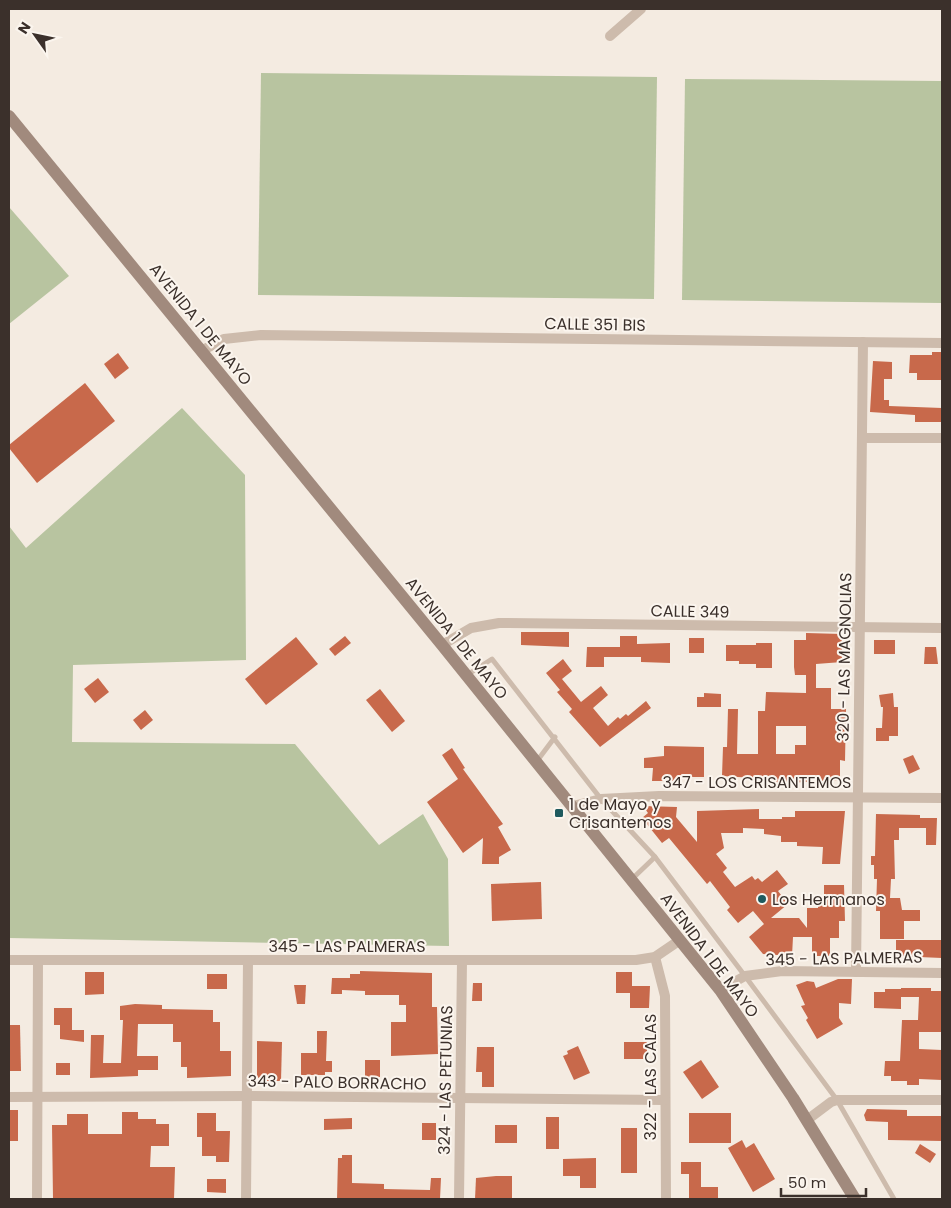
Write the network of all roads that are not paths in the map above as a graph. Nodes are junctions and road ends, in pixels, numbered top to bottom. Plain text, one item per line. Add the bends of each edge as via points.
1 (641, 9) edge
2 (610, 36) dead end
3 (9, 116) edge
4 (863, 342) junction
5 (942, 343) edge
6 (201, 351) junction
7 (862, 438) junction
8 (942, 438) edge
9 (860, 628) junction
10 (942, 628) edge
11 (442, 645) junction
12 (466, 676) junction
13 (555, 737) junction
14 (537, 762) junction
15 (858, 798) junction
16 (942, 798) edge
17 (601, 799) junction
18 (573, 806) junction
19 (655, 857) junction
20 (632, 879) junction
21 (680, 940) junction
22 (655, 957) junction
23 (9, 960) edge
24 (38, 960) junction
25 (248, 960) junction
26 (462, 961) junction
27 (856, 972) junction
28 (942, 973) edge
29 (745, 976) junction
30 (720, 990) junction
31 (247, 1096) junction
32 (9, 1097) edge
33 (37, 1097) junction
34 (460, 1099) junction
35 (665, 1100) junction
36 (837, 1100) junction
37 (942, 1100) edge
38 (806, 1120) junction
39 (37, 1199) edge
40 (246, 1199) edge
41 (459, 1199) edge
42 (666, 1199) edge
43 (855, 1199) edge
44 (894, 1199) edge

1 - 2 street
3 - 6 main road, AVENIDA 1 DE MAYO
4 - 5 street, CALLE 351 BIS
4 - 6 street, CALLE 351 BIS via 270,336 224,339
4 - 7 street, 320 - LAS MAGNOLIAS
6 - 11 main road, AVENIDA 1 DE MAYO
7 - 8 street
7 - 9 street, 320 - LAS MAGNOLIAS
9 - 10 street, CALLE 349
9 - 11 street, CALLE 349 via 498,623 471,628
9 - 15 street, 320 - LAS MAGNOLIAS
11 - 12 main road, AVENIDA 1 DE MAYO
12 - 13 lane via 492,659
12 - 14 main road, AVENIDA 1 DE MAYO
13 - 14 lane
13 - 17 lane
14 - 18 main road, AVENIDA 1 DE MAYO
15 - 16 street, 347 - LOS CRISANTEMOS
15 - 17 street, 347 - LOS CRISANTEMOS via 659,796
15 - 27 street, 320 - LAS MAGNOLIAS
17 - 18 street, 347 - LOS CRISANTEMOS
17 - 19 lane
18 - 20 main road, AVENIDA 1 DE MAYO
19 - 20 lane
19 - 29 lane
20 - 21 main road, AVENIDA 1 DE MAYO
21 - 22 street, 345 - LAS PALMERAS
21 - 30 main road, AVENIDA 1 DE MAYO
22 - 26 street, 345 - LAS PALMERAS via 636,960
22 - 35 street, 322 - LAS CALAS via 666,996
23 - 24 street, 345 - LAS PALMERAS
24 - 25 street, 345 - LAS PALMERAS
24 - 33 street
25 - 26 street, 345 - LAS PALMERAS
25 - 31 street
26 - 34 street, 324 - LAS PETUNIAS
27 - 28 street, 345 - LAS PALMERAS
27 - 29 street, 345 - LAS PALMERAS via 782,971
29 - 30 street, 345 - LAS PALMERAS
29 - 36 lane
30 - 38 main road, AVENIDA 1 DE MAYO
31 - 33 street, 343 - PALO BORRACHO
31 - 34 street, 343 - PALO BORRACHO
31 - 40 street
32 - 33 street, 343 - PALO BORRACHO
33 - 39 street
34 - 35 street, 343 - PALO BORRACHO
34 - 41 street, 324 - LAS PETUNIAS
35 - 42 street, 322 - LAS CALAS
36 - 37 street
36 - 38 street
36 - 44 lane
38 - 43 main road, AVENIDA 1 DE MAYO

